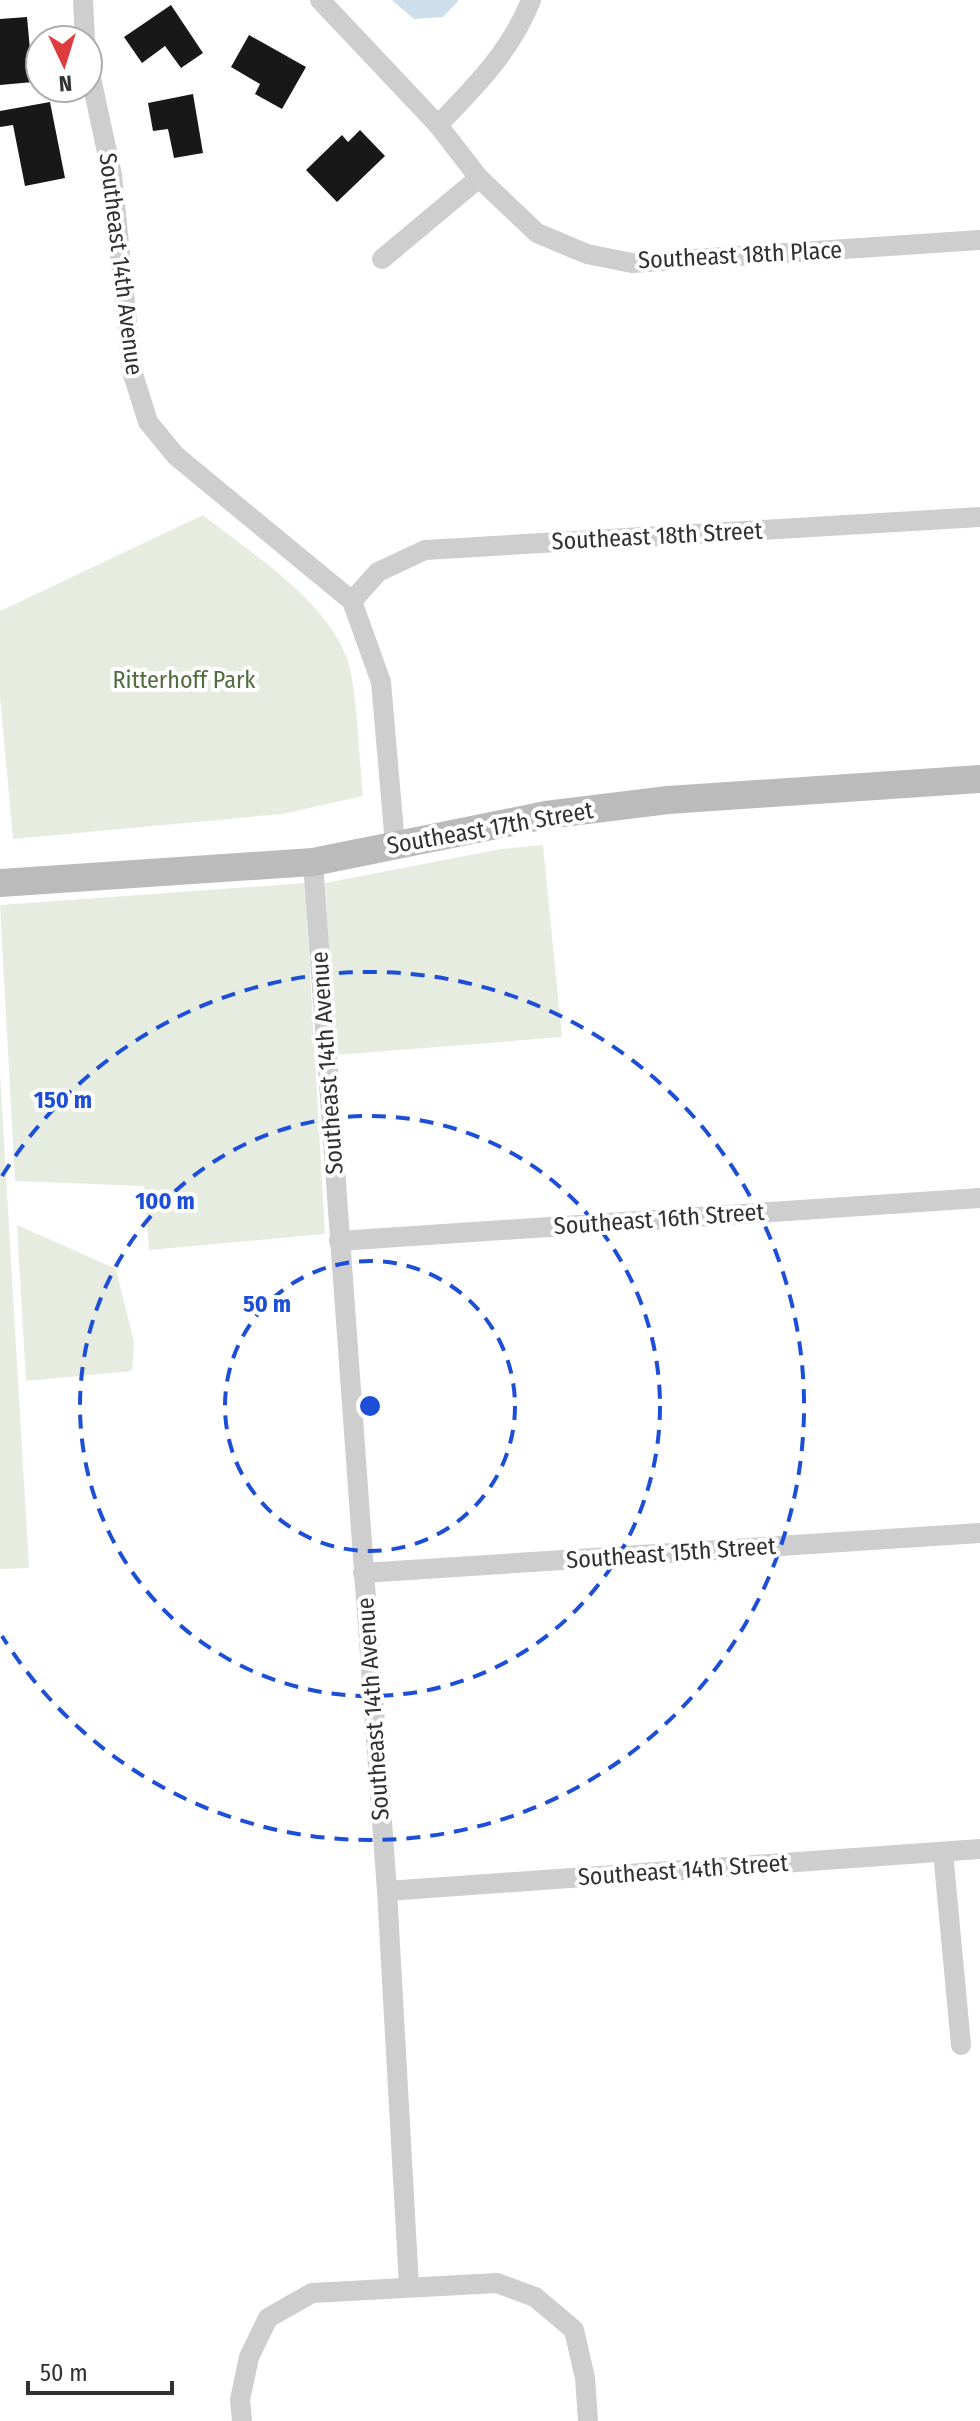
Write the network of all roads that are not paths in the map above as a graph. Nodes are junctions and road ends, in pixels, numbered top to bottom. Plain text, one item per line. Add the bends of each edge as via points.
1 (83, 0) edge
2 (320, 0) edge
3 (531, 0) edge
4 (84, 24) edge
5 (97, 104) edge
6 (438, 125) junction
7 (479, 178) junction
8 (980, 240) edge
9 (382, 259) dead end
10 (980, 517) edge
11 (352, 601) junction
12 (980, 779) edge
13 (395, 844) junction
14 (313, 862) junction
15 (0, 883) edge
16 (980, 1198) edge
17 (339, 1241) junction
18 (980, 1533) edge
19 (363, 1573) junction
20 (980, 1849) edge
21 (943, 1852) junction
22 (387, 1891) junction
23 (961, 2045) dead end
24 (409, 2286) junction
25 (242, 2421) edge
26 (588, 2421) edge

1 - 4 street
2 - 6 street, Southeast 18th Place
3 - 6 street via 518,31 485,76
5 - 11 street, Southeast 14th Avenue via 112,175 132,371 148,422 176,456
6 - 7 street, Southeast 18th Place
7 - 8 street, Southeast 18th Place via 537,233 587,254 632,263
7 - 9 street
10 - 11 street, Southeast 18th Street via 425,550 378,572
11 - 13 street via 381,682
12 - 13 main road, Southeast 17th Street via 668,800 546,815
13 - 14 main road, Southeast 17th Street
14 - 15 main road, Southeast 17th Street
14 - 17 street, Southeast 14th Avenue
16 - 17 street, Southeast 16th Street
17 - 19 street, Southeast 14th Avenue
18 - 19 street, Southeast 15th Street
19 - 22 street, Southeast 14th Avenue
20 - 21 street, Southeast 14th Street
21 - 22 street, Southeast 14th Street
21 - 23 street
22 - 24 street, Southeast 14th Avenue
24 - 25 street via 312,2293 268,2318 249,2357 240,2400
24 - 26 street via 497,2283 535,2297 574,2330

